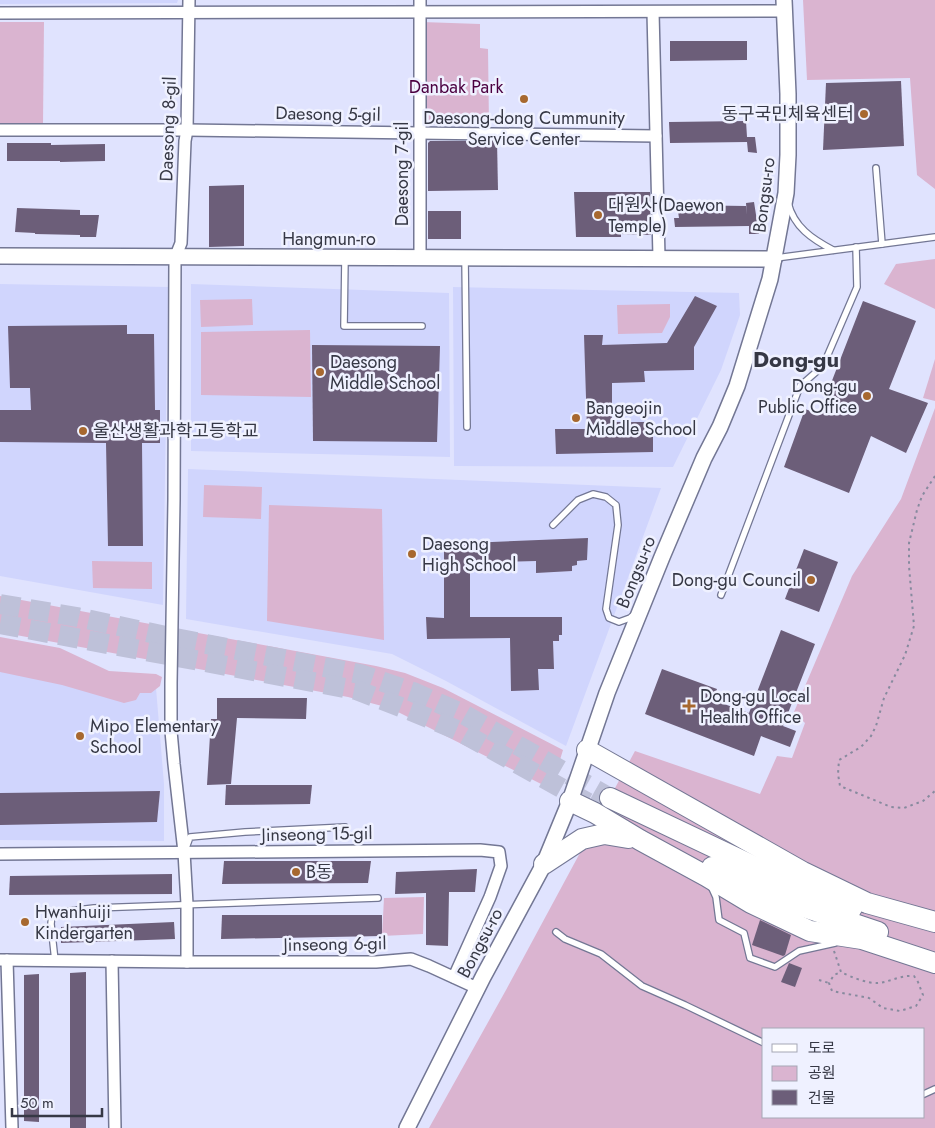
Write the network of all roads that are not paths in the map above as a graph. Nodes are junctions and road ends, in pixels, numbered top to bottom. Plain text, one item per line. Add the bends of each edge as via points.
1 (189, 0) edge
2 (420, 0) edge
3 (533, 6) edge
4 (784, 6) edge
5 (420, 12) junction
6 (653, 12) junction
7 (0, 13) edge
8 (188, 13) junction
9 (0, 130) edge
10 (187, 130) junction
11 (420, 133) junction
12 (656, 136) junction
13 (876, 168) dead end
14 (786, 193) junction
15 (935, 236) edge
16 (882, 244) junction
17 (856, 247) junction
18 (833, 250) junction
19 (0, 256) edge
20 (175, 258) junction
21 (345, 258) junction
22 (420, 258) junction
23 (465, 258) junction
24 (659, 258) junction
25 (774, 259) junction
26 (422, 326) dead end
27 (467, 427) dead end
28 (553, 525) dead end
29 (721, 595) dead end
30 (640, 609) junction
31 (587, 750) junction
32 (570, 801) junction
33 (345, 827) dead end
34 (640, 840) junction
35 (184, 852) junction
36 (0, 854) edge
37 (544, 864) junction
38 (706, 876) junction
39 (378, 898) dead end
40 (187, 904) junction
41 (935, 922) edge
42 (556, 932) dead end
43 (935, 935) edge
44 (862, 939) junction
45 (935, 952) edge
46 (4, 960) edge
47 (55, 961) junction
48 (112, 961) junction
49 (187, 962) junction
50 (935, 963) edge
51 (454, 978) junction
52 (477, 988) junction
53 (762, 1042) edge
54 (12, 1128) edge
55 (115, 1128) edge
56 (407, 1128) edge

1 - 8 street, Daesong 8-gil
2 - 5 street, Daesong 7-gil
3 - 5 street
3 - 6 street
4 - 6 street
4 - 14 main road, Bongsu-ro via 788,94
5 - 8 street
5 - 11 street, Daesong 7-gil
6 - 12 street
7 - 8 street
8 - 10 street, Daesong 8-gil
9 - 10 street, Daesong 5-gil
10 - 11 street, Daesong 5-gil
10 - 20 street, Daesong 8-gil via 181,243
11 - 12 street, Daesong 5-gil
11 - 22 street, Daesong 7-gil
12 - 24 street
13 - 16 lane
14 - 18 lane via 794,219 801,228
14 - 25 main road, Bongsu-ro
15 - 16 lane
16 - 17 lane
17 - 18 lane
17 - 29 lane via 857,288 823,366 800,386
18 - 25 lane
19 - 20 main road, Hangmun-ro
20 - 21 main road, Hangmun-ro
20 - 35 street, Daesong 8-gil via 171,692 174,764
21 - 22 main road, Hangmun-ro
21 - 26 lane via 344,326
22 - 23 main road, Hangmun-ro
23 - 24 main road, Hangmun-ro
23 - 27 lane
24 - 25 main road, Hangmun-ro
25 - 30 main road, Bongsu-ro via 738,386 691,486
28 - 30 lane via 578,500 593,494 616,505 618,525 606,609 609,618 618,622 630,618
30 - 31 main road, Bongsu-ro
31 - 32 main road, Bongsu-ro
31 - 41 highway via 811,876 867,903
32 - 34 highway
32 - 37 main road, Bongsu-ro
33 - 35 lane via 190,837
34 - 37 highway via 604,834 582,839
34 - 38 highway
35 - 36 street, Jinseong 15-gil
35 - 40 street
35 - 51 street, Jinseong 15-gil via 499,852 501,866 490,897
37 - 52 main road, Bongsu-ro
38 - 44 highway via 751,903 810,931
38 - 44 lane via 716,897 719,920 744,933 750,958 775,967 799,951
39 - 40 lane
40 - 47 lane via 52,912
40 - 49 street
42 - 53 lane via 564,939 601,954 642,986
43 - 45 highway via 900,926 808,892 605,804 709,866 804,907
44 - 50 highway
46 - 47 street, Jinseong 6-gil
46 - 54 street, Jinseong 6-gil
47 - 48 street, Jinseong 6-gil
48 - 49 street, Jinseong 6-gil
48 - 55 street
49 - 51 street, Jinseong 6-gil via 376,962 411,959
51 - 52 street, Jinseong 6-gil
52 - 56 main road, Bongsu-ro

